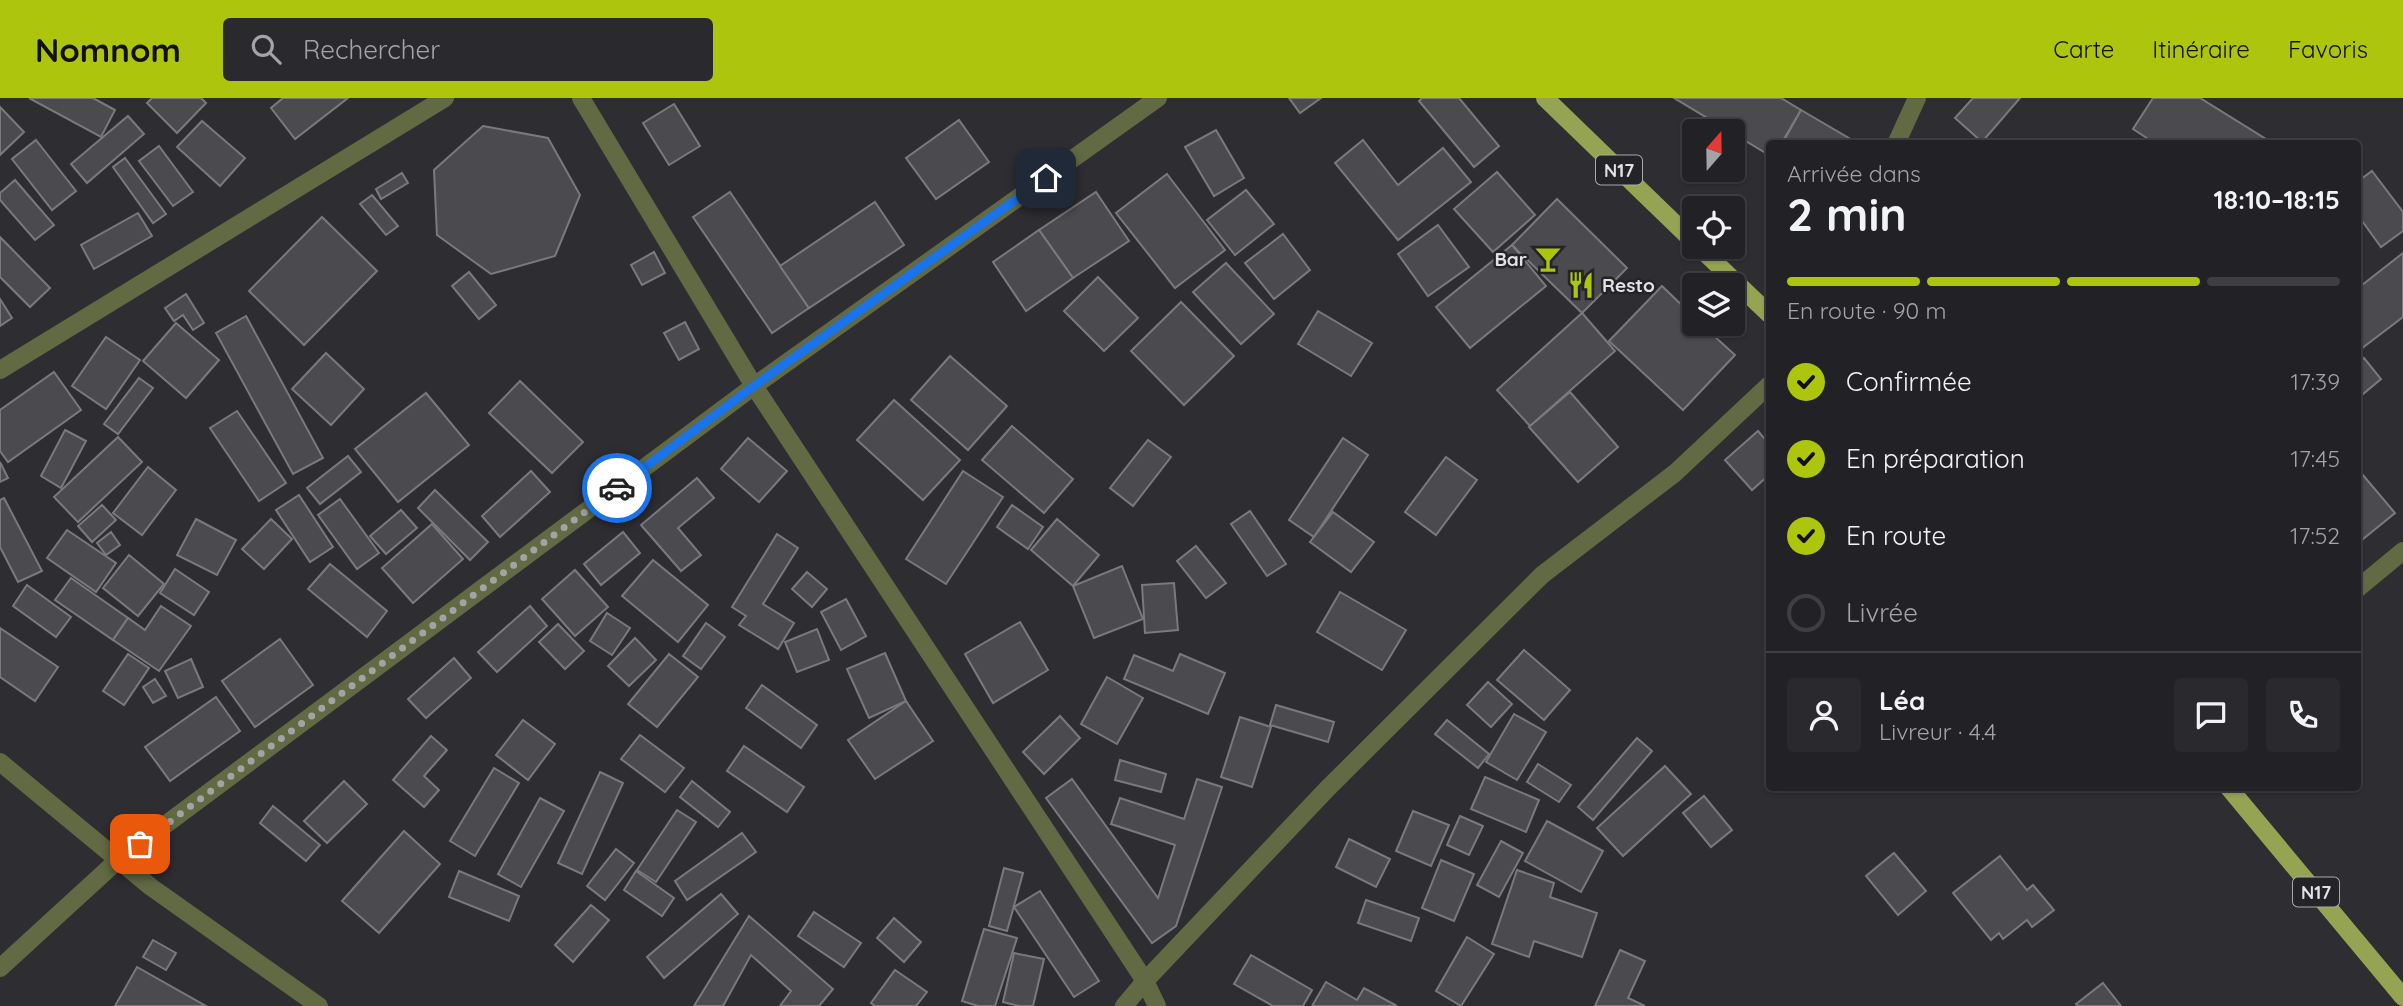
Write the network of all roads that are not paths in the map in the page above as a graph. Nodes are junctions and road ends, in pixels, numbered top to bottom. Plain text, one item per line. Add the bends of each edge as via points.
1 (445, 98) edge
2 (581, 98) edge
3 (1158, 98) edge
4 (1545, 98) edge
5 (1917, 98) edge
6 (1898, 140) edge
7 (1682, 230) edge
8 (1712, 259) edge
9 (1766, 311) edge
10 (0, 370) edge
11 (754, 386) junction
12 (1766, 389) edge
13 (2403, 551) edge
14 (2361, 586) edge
15 (0, 762) edge
16 (2231, 791) edge
17 (118, 860) junction
18 (0, 968) edge
19 (1146, 981) junction
20 (2403, 997) edge
21 (319, 1006) edge
22 (1125, 1006) edge
23 (1157, 1006) edge

1 - 10 street
2 - 11 street
3 - 11 street
4 - 7 main road, N17
5 - 6 street
8 - 9 main road
11 - 17 street
11 - 19 street
12 - 19 street via 1675,473 1542,575 1327,789
13 - 14 street
15 - 17 street
16 - 20 main road, N17
17 - 18 street
17 - 21 street
19 - 22 street
19 - 23 street

